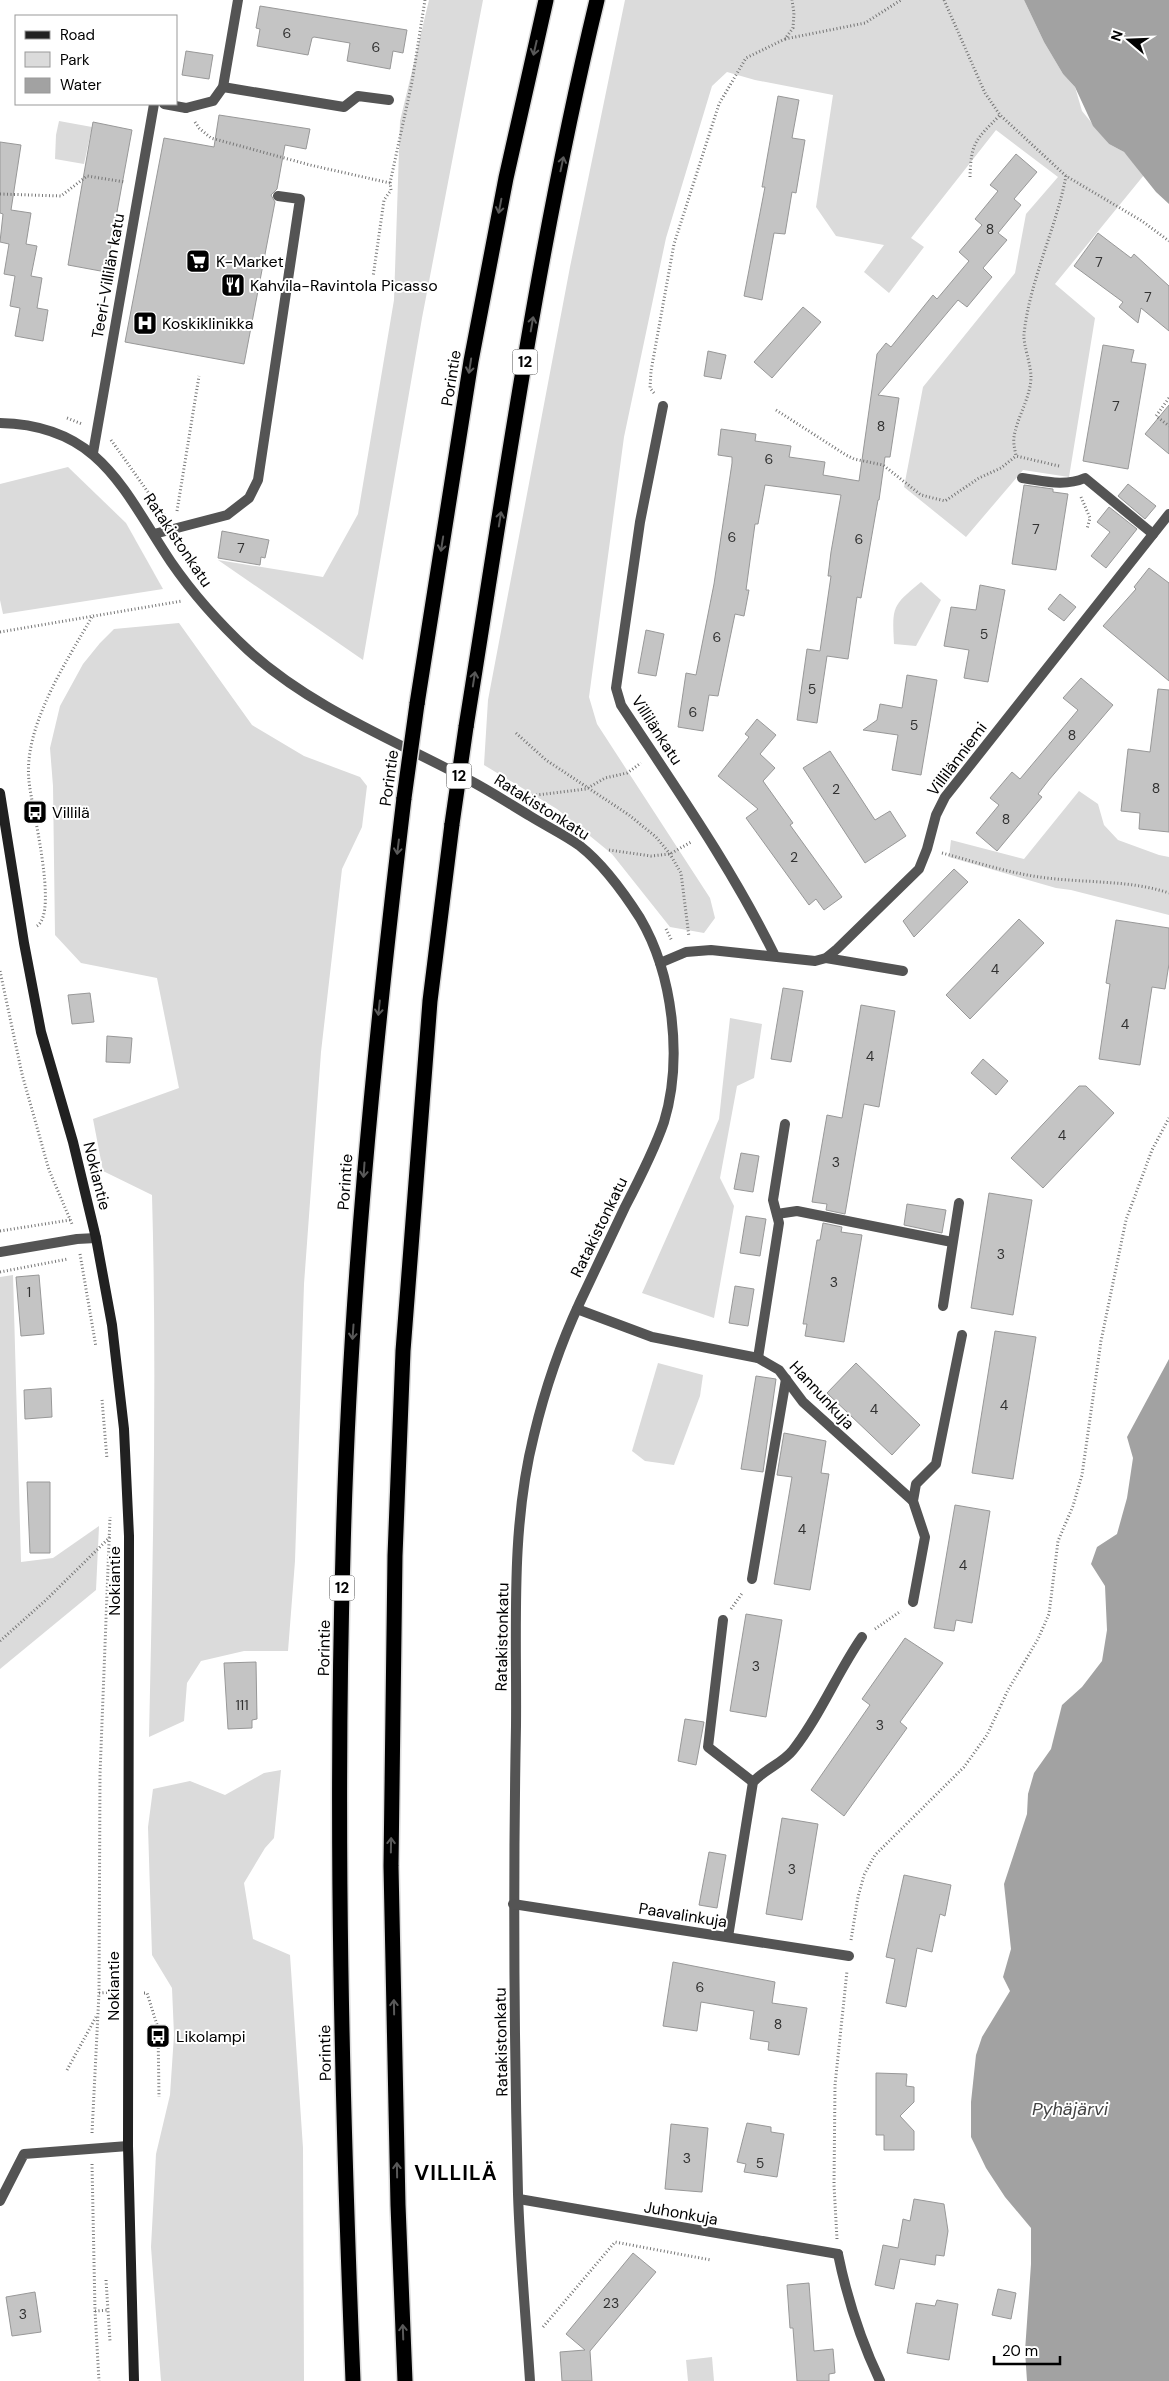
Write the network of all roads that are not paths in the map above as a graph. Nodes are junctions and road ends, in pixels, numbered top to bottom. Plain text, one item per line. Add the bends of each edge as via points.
1 (238, 0) edge
2 (546, 0) edge
3 (598, 0) edge
4 (223, 87) junction
5 (389, 100) dead end
6 (154, 105) edge
7 (170, 105) edge
8 (278, 196) dead end
9 (663, 406) road end
10 (0, 423) edge
11 (93, 453) junction
12 (1022, 478) dead end
13 (1169, 514) edge
14 (154, 534) junction
15 (1153, 534) junction
16 (0, 793) edge
17 (775, 956) junction
18 (826, 958) junction
19 (660, 963) junction
20 (903, 971) dead end
21 (785, 1124) dead end
22 (959, 1203) dead end
23 (777, 1214) junction
24 (96, 1238) junction
25 (952, 1242) junction
26 (0, 1252) edge
27 (942, 1306) dead end
28 (576, 1309) junction
29 (962, 1335) dead end
30 (758, 1358) junction
31 (786, 1380) junction
32 (913, 1501) junction
33 (752, 1579) road end
34 (913, 1602) road end
35 (723, 1620) road end
36 (862, 1637) road end
37 (753, 1782) junction
38 (513, 1904) junction
39 (728, 1937) junction
40 (849, 1956) road end
41 (128, 2146) junction
42 (518, 2199) junction
43 (0, 2201) edge
44 (134, 2381) edge
45 (353, 2381) edge
46 (405, 2381) edge
47 (530, 2381) edge
48 (880, 2381) edge

1 - 4 street
2 -> 45 highway, Porintie / 12, bridge via 506,178 471,361 404,798 365,1145 342,1552 339,1856 345,2196
46 -> 3 highway, 12, bridge via 391,1866 395,1556 403,1350 430,1010 466,727 526,356 558,180
4 - 5 street via 344,107 358,96
4 - 7 street via 213,102 186,108
6 - 11 street, Teeri-Villilän katu
8 - 14 street via 300,199 258,480 249,498 227,515
9 - 17 street, Villilänkatu via 640,522 616,688 621,705 705,833 760,924
10 - 11 street, Ratakistonkatu via 26,424 61,435
11 - 14 street, Ratakistonkatu via 118,479
12 - 15 street via 1064,484 1085,478
13 - 15 street, Villilänniemi
14 - 19 street, Ratakistonkatu via 194,593 228,631 254,656 301,691 473,782 582,848 614,882 641,920
15 - 18 street, Villilänniemi via 945,797 919,869
16 - 24 main road, Nokiantie via 41,1032 73,1142
17 - 18 street via 799,961
17 - 19 street via 711,950 682,954
18 - 20 street
19 - 28 street, Ratakistonkatu via 672,1011 672,1088 663,1123 644,1170
21 - 23 street via 773,1200
22 - 25 street
23 - 25 street via 797,1211
23 - 30 street via 779,1223
24 - 26 street
24 - 41 main road, Nokiantie via 112,1325 124,1429 129,1536
25 - 27 street
28 - 30 street, Hannunkuja via 652,1337
28 - 38 street, Ratakistonkatu via 546,1388 532,1441 519,1535
29 - 32 street via 936,1464 916,1484
30 - 31 street, Hannunkuja via 779,1370
31 - 32 street, Hannunkuja via 803,1402
31 - 33 street
32 - 34 street via 925,1537
35 - 37 street via 708,1747
36 - 37 street via 791,1753
37 - 39 street
38 - 39 street, Paavalinkuja
38 - 42 street, Ratakistonkatu
39 - 40 street, Paavalinkuja
41 - 43 street via 24,2154
41 - 44 main road, Nokiantie
42 - 47 street, Ratakistonkatu
42 - 48 street, Juhonkuja via 838,2254 844,2283

